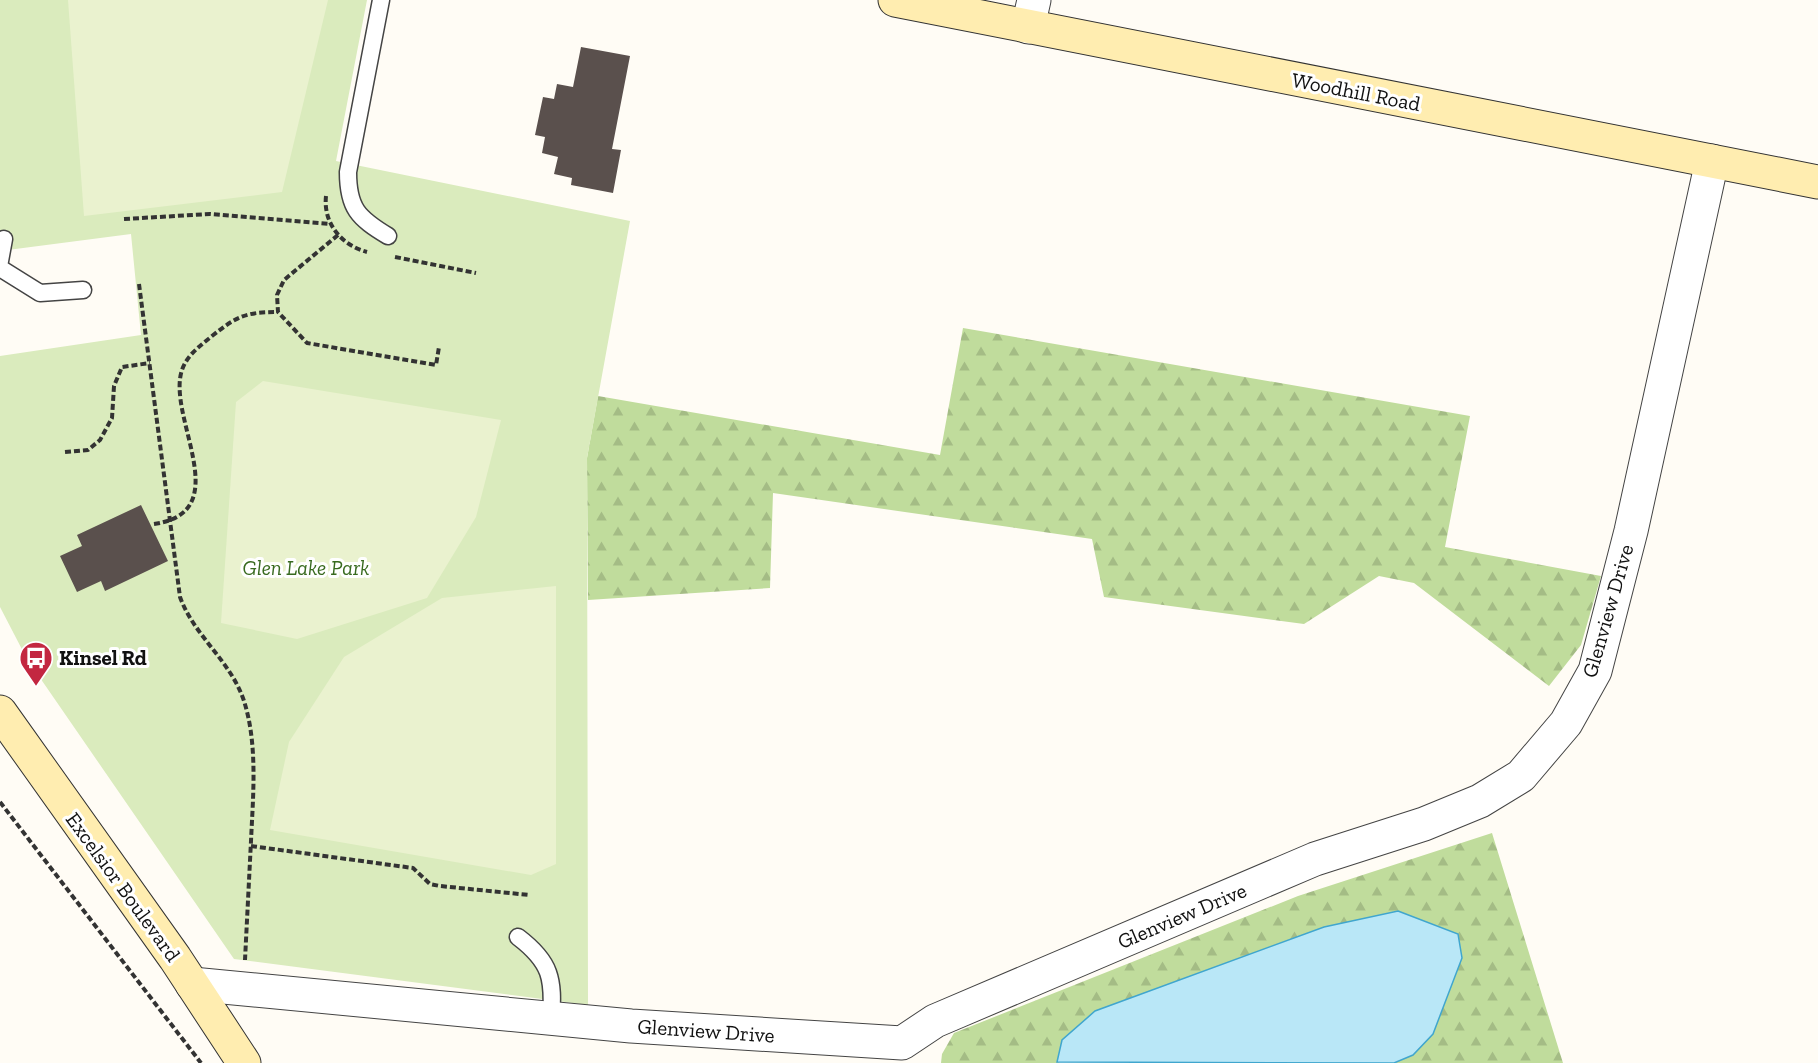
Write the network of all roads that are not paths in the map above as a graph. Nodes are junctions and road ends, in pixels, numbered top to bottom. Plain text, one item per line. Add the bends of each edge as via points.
1 (381, 0) edge
2 (895, 0) edge
3 (1031, 14) edge
4 (1712, 161) junction
5 (1818, 182) edge
6 (388, 236) dead end
7 (4, 239) dead end
8 (0, 261) edge
9 (0, 268) edge
10 (83, 290) dead end
11 (0, 712) edge
12 (9, 745) edge
13 (518, 937) dead end
14 (192, 984) junction
15 (551, 1019) junction
16 (903, 1053) edge
17 (244, 1063) edge

1 - 6 lane via 348,172 348,191 354,209 367,224
2 - 3 street, Woodhill Road
3 - 4 street, Woodhill Road
4 - 5 street, Woodhill Road
4 - 16 street, Glenview Drive via 1626,551 1594,671 1566,723 1521,776 1471,805 1315,859 935,1021
7 - 8 lane
9 - 10 lane via 40,293
11 - 12 street, Excelsior Boulevard
12 - 14 street, Excelsior Boulevard
13 - 15 lane via 536,951 548,969 553,991
14 - 15 street, Glenview Drive
14 - 17 street, Excelsior Boulevard
15 - 16 street, Glenview Drive

